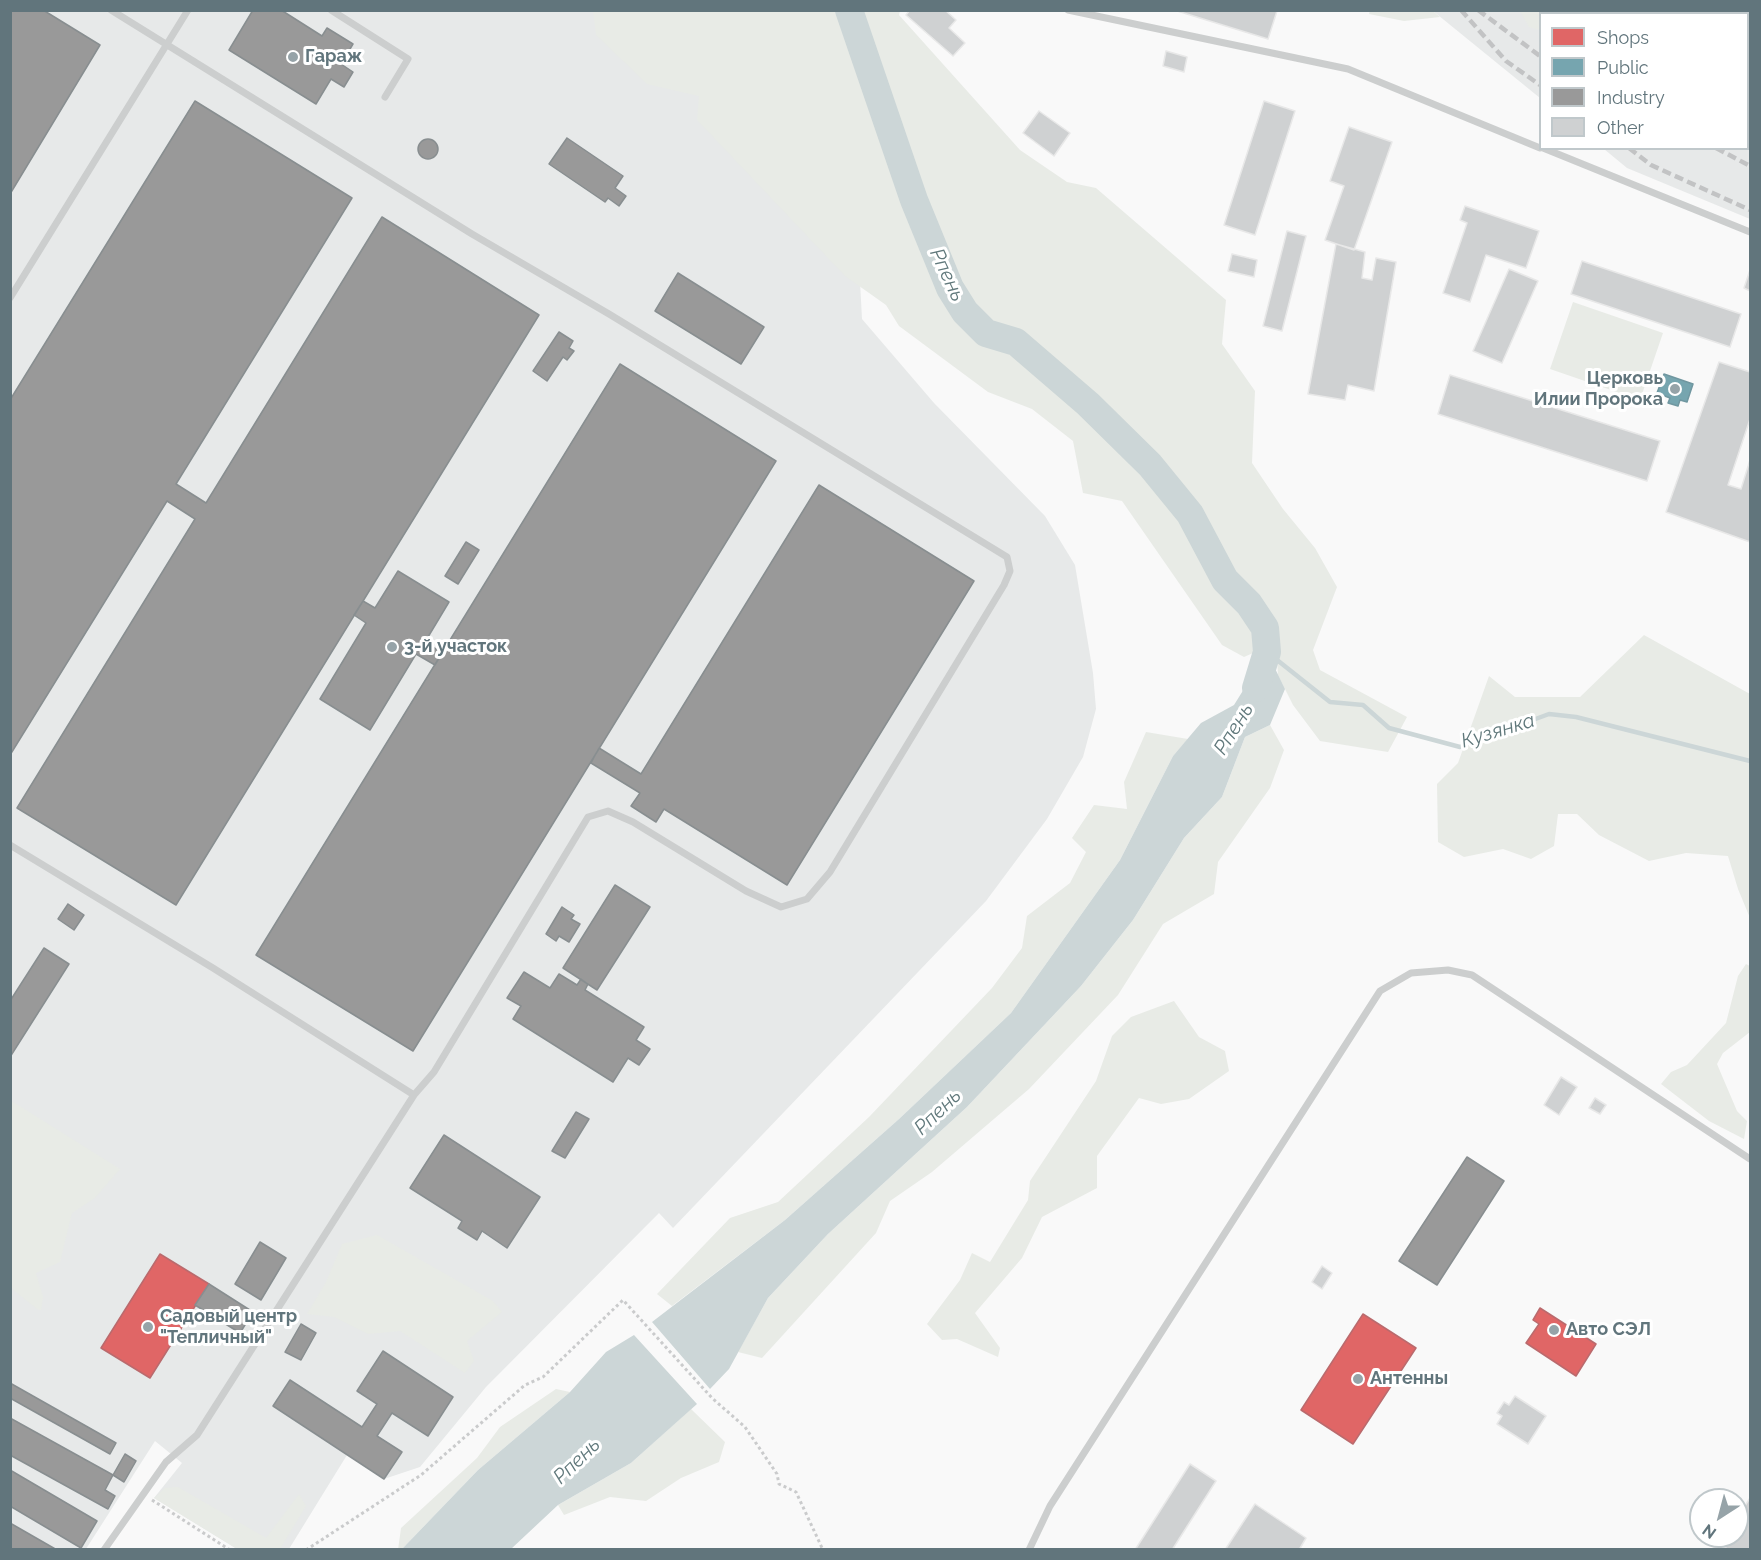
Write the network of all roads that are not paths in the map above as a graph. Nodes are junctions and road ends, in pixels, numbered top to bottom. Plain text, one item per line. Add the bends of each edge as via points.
1 (111, 10) edge
2 (188, 10) edge
3 (331, 10) edge
4 (1068, 10) edge
5 (166, 45) junction
6 (385, 97) dead end
7 (1539, 147) edge
8 (1547, 150) edge
9 (1750, 232) edge
10 (10, 298) edge
11 (10, 845) edge
12 (414, 1095) junction
13 (1750, 1159) edge
14 (104, 1550) edge
15 (1029, 1550) edge

1 - 5 lane
2 - 5 lane
3 - 6 lane via 408,59
4 - 7 lane via 1348,69
5 - 10 lane
5 - 12 lane via 1007,557 1010,571 1004,585 830,872 807,899 780,907 746,891 633,822 608,811 588,817 434,1072
8 - 9 lane
11 - 12 lane
12 - 14 lane via 197,1435 166,1462
13 - 15 lane via 1472,975 1448,970 1411,973 1380,991 1050,1506

